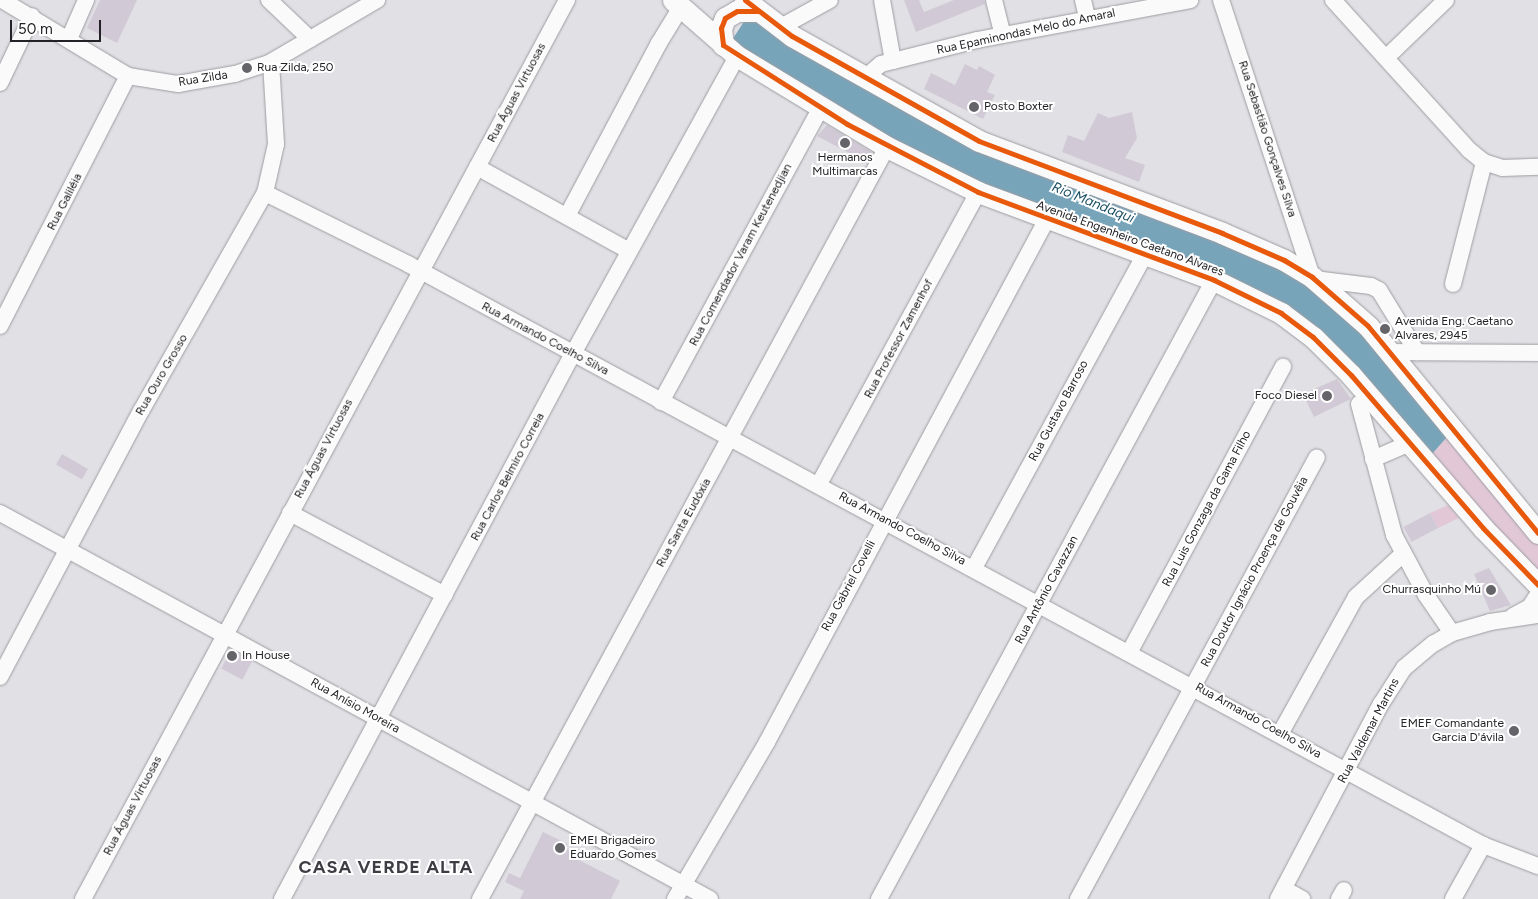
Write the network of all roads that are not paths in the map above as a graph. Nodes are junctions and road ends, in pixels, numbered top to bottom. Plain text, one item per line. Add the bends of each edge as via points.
1 (2, 0) edge
2 (86, 0) edge
3 (269, 0) edge
4 (377, 0) edge
5 (566, 0) edge
6 (830, 0) edge
7 (882, 0) edge
8 (994, 0) edge
9 (1083, 0) edge
10 (1221, 0) edge
11 (1333, 0) edge
12 (1446, 0) edge
13 (1183, 1) edge
14 (677, 4) edge
15 (751, 6) edge
16 (32, 16) junction
17 (1087, 18) junction
18 (779, 28) junction
19 (1003, 35) junction
20 (68, 39) junction
21 (310, 39) junction
22 (730, 51) junction
23 (1387, 57) junction
24 (893, 61) junction
25 (270, 62) junction
26 (128, 76) junction
27 (867, 76) junction
28 (0, 83) edge
29 (820, 108) junction
30 (887, 147) junction
31 (1484, 162) junction
32 (1538, 166) edge
33 (477, 167) junction
34 (978, 192) junction
35 (265, 193) junction
36 (567, 216) junction
37 (1047, 219) junction
38 (629, 251) junction
39 (1145, 254) junction
40 (420, 271) junction
41 (1313, 278) junction
42 (1214, 280) junction
43 (1453, 284) dead end
44 (0, 326) edge
45 (1390, 352) junction
46 (1417, 352) junction
47 (1538, 353) edge
48 (573, 354) junction
49 (1284, 367) dead end
50 (661, 402) junction
51 (1359, 404) dead end
52 (730, 438) junction
53 (1410, 443) junction
54 (1317, 457) dead end
55 (1373, 459) junction
56 (819, 484) junction
57 (0, 513) edge
58 (290, 513) junction
59 (885, 520) junction
60 (1538, 533) edge
61 (67, 549) junction
62 (1403, 554) junction
63 (974, 568) junction
64 (1538, 585) edge
65 (1538, 594) edge
66 (445, 595) junction
67 (1039, 604) junction
68 (1538, 615) edge
69 (1509, 618) junction
70 (1452, 633) junction
71 (225, 635) junction
72 (1130, 651) junction
73 (0, 677) edge
74 (1193, 686) junction
75 (379, 719) junction
76 (1280, 734) junction
77 (1348, 770) junction
78 (532, 802) junction
79 (1483, 845) junction
80 (1538, 866) edge
81 (683, 884) junction
82 (1281, 894) edge
83 (83, 899) edge
84 (282, 899) edge
85 (480, 899) edge
86 (675, 899) edge
87 (710, 899) edge
88 (879, 899) edge
89 (1078, 899) edge
90 (1302, 899) edge
91 (1453, 899) edge

1 - 16 street, Rua Zilda
2 - 20 street
3 - 21 street
4 - 21 street, Rua Zilda
5 - 33 street, Rua Águas Virtuosas
6 - 18 street
7 - 24 street
8 - 19 street
9 - 17 street
10 - 41 street, Rua Sebastião Gonçalves Silva
11 - 23 street
12 - 23 street
13 - 17 street, Rua Epaminondas Melo do Amaral
14 - 22 main road, Avenida Engenheiro Caetano Alvares
14 - 36 street
15 - 18 main road
15 - 22 main road via 725,18 721,28
16 - 20 street, Rua Zilda
16 - 28 street
17 - 19 street, Rua Epaminondas Melo do Amaral
18 - 27 main road
19 - 24 street, Rua Epaminondas Melo do Amaral
20 - 26 street, Rua Zilda
21 - 25 street, Rua Zilda
22 - 29 main road, Avenida Engenheiro Caetano Alvares
22 - 38 street, Rua Carlos Belmiro Correia
23 - 31 street via 1453,134
24 - 27 street, Rua Epaminondas Melo do Amaral via 881,64
25 - 26 street, Rua Zilda via 200,82 178,84
25 - 35 street, Rua Ouro Grosso via 276,144
26 - 44 street, Rua Galiléia
27 - 41 main road via 979,141 1204,226 1284,260
29 - 30 main road, Avenida Engenheiro Caetano Alvares
29 - 50 street, Rua Comendador Varam Keutenedjian
30 - 34 main road, Avenida Engenheiro Caetano Alvares
30 - 52 street, Rua Santa Eudóxia
31 - 32 street via 1502,168
31 - 43 street
33 - 36 street
33 - 40 street, Rua Águas Virtuosas
34 - 37 main road, Avenida Engenheiro Caetano Alvares
34 - 56 street, Rua Professor Zamenhof
35 - 40 street, Rua Armando Coelho Silva
35 - 61 street, Rua Ouro Grosso
36 - 38 street
37 - 39 main road, Avenida Engenheiro Caetano Alvares
37 - 59 street, Rua Gabriel Covelli
38 - 48 street, Rua Carlos Belmiro Correia
39 - 42 main road, Avenida Engenheiro Caetano Alvares
39 - 63 street, Rua Gustavo Barroso
40 - 48 street, Rua Armando Coelho Silva
40 - 58 street, Rua Águas Virtuosas
41 - 45 main road via 1346,304
41 - 46 street via 1371,286 1379,290
42 - 53 main road, Avenida Engenheiro Caetano Alvares via 1281,313 1313,336
42 - 67 street, Rua Antônio Cavazzan
45 - 46 street
45 - 60 main road
46 - 47 street
48 - 50 street, Rua Armando Coelho Silva
48 - 66 street, Rua Carlos Belmiro Correia
49 - 72 street, Rua Luis Gonzaga da Gama Filho
50 - 52 street, Rua Armando Coelho Silva
51 - 55 street
52 - 56 street, Rua Armando Coelho Silva
52 - 78 street, Rua Santa Eudóxia
53 - 55 street
53 - 64 main road, Avenida Engenheiro Caetano Alvares
54 - 74 street, Rua Doutor Ignácio Proença de Gouvêia
55 - 62 street via 1382,500
56 - 59 street, Rua Armando Coelho Silva
57 - 61 street, Rua Anísio Moreira
58 - 66 street
58 - 71 street, Rua Águas Virtuosas
59 - 63 street, Rua Armando Coelho Silva
59 - 81 street, Rua Gabriel Covelli via 767,742
61 - 71 street, Rua Anísio Moreira
61 - 73 street, Rua Ouro Grosso
62 - 70 street
62 - 76 street via 1356,597
63 - 67 street, Rua Armando Coelho Silva
65 - 69 street, Rua Valdemar Martins via 1530,607
66 - 75 street, Rua Carlos Belmiro Correia
67 - 72 street, Rua Armando Coelho Silva
67 - 88 street, Rua Antônio Cavazzan
68 - 69 street, Rua Valdemar Martins
69 - 70 street, Rua Valdemar Martins
70 - 77 street, Rua Valdemar Martins via 1404,668
71 - 75 street, Rua Anísio Moreira
71 - 83 street, Rua Águas Virtuosas
72 - 74 street, Rua Armando Coelho Silva
74 - 76 street, Rua Armando Coelho Silva
74 - 89 street, Rua Doutor Ignácio Proença de Gouvêia
75 - 78 street, Rua Anísio Moreira
75 - 84 street, Rua Carlos Belmiro Correia
76 - 77 street, Rua Armando Coelho Silva
77 - 79 street, Rua Armando Coelho Silva
77 - 82 street, Rua Valdemar Martins
78 - 81 street, Rua Anísio Moreira
78 - 85 street, Rua Santa Eudóxia
79 - 80 street, Rua Armando Coelho Silva
79 - 91 street
81 - 86 street, Rua Gabriel Covelli
81 - 87 street, Rua Anísio Moreira
82 - 90 street

